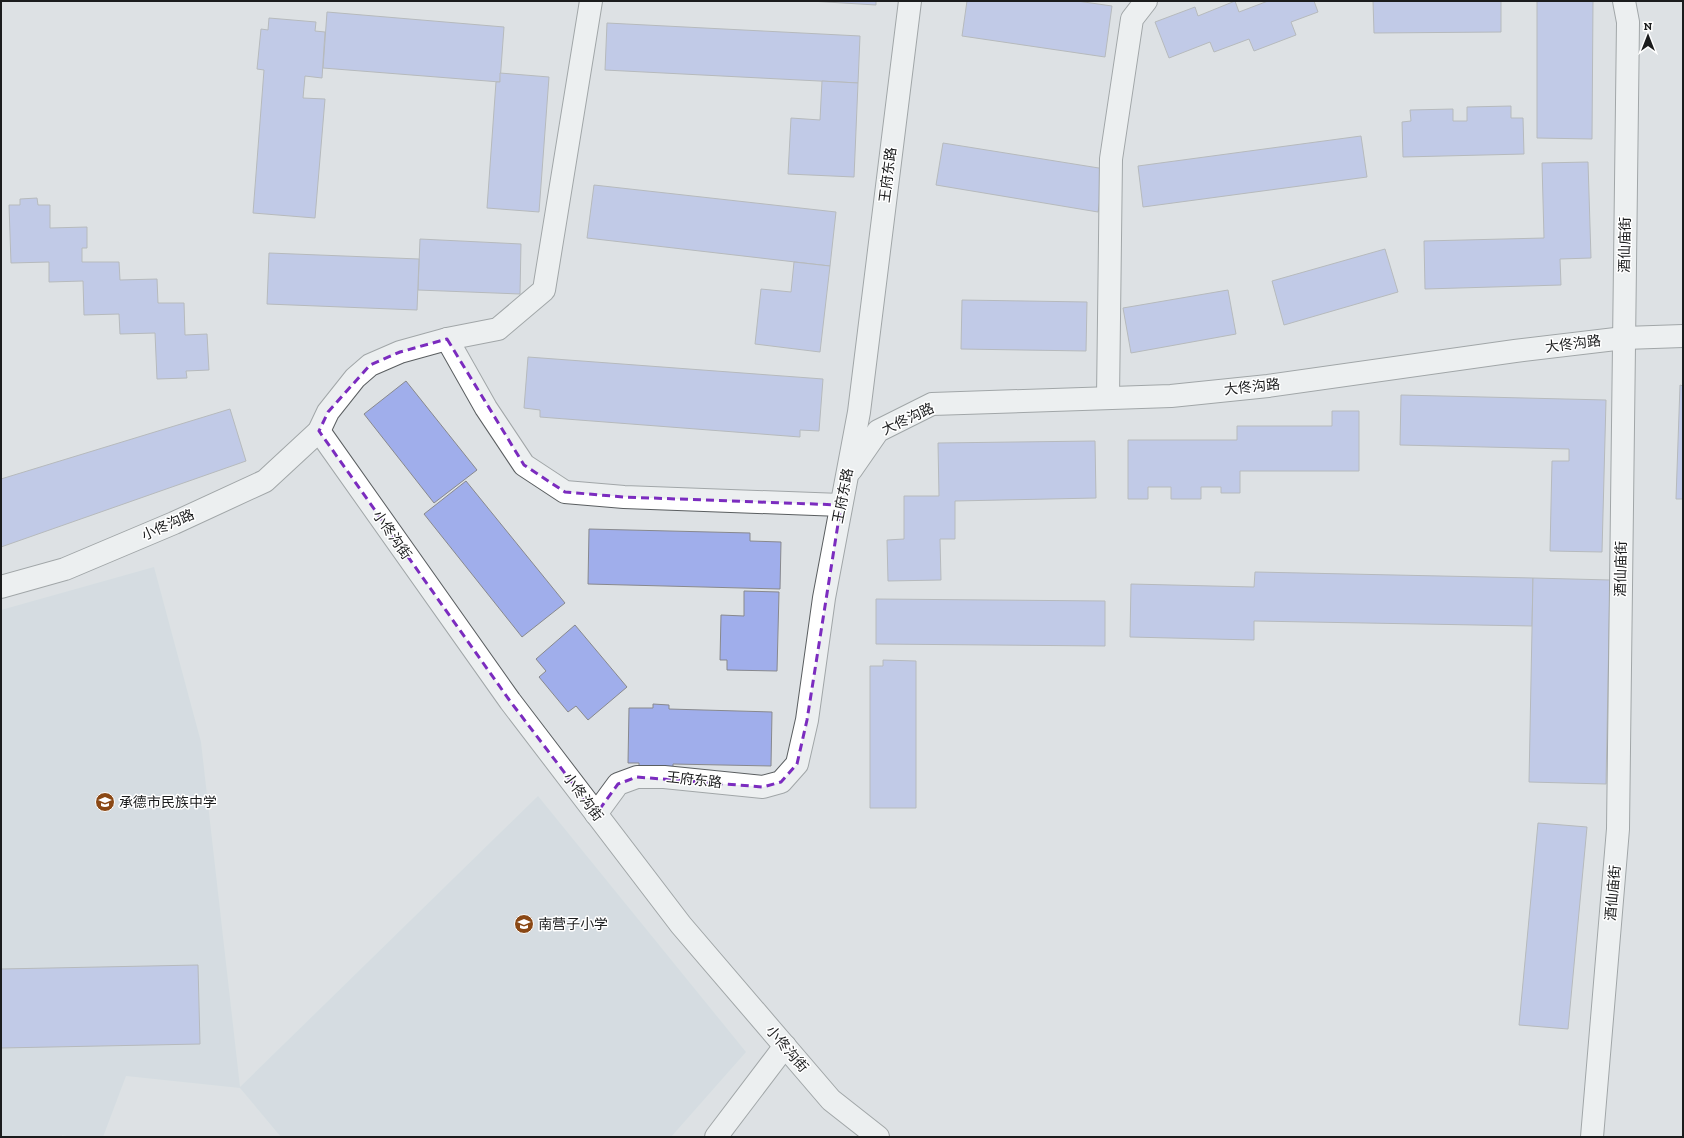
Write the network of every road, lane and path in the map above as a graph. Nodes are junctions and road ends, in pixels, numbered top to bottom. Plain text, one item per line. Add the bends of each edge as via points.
1 (591, 1) edge
2 (910, 1) edge
3 (1146, 1) edge
4 (1624, 1) edge
5 (1683, 336) edge
6 (1624, 338) junction
7 (447, 339) junction
8 (1108, 398) junction
9 (318, 431) junction
10 (847, 476) junction
11 (842, 505) junction
12 (1, 587) edge
13 (596, 814) junction
14 (785, 1046) junction
15 (716, 1137) edge
16 (878, 1137) edge
17 (1592, 1137) edge

1 - 7 street, 小佟沟路 via 544,290 498,329
2 - 10 street, 王府东路 via 859,412
3 - 8 street via 1132,19 1111,159
4 - 6 street, 酒仙庙街 via 1628,22
5 - 6 street, 大佟沟路
6 - 8 street, 大佟沟路 via 1268,386 1171,396
6 - 17 street, 酒仙庙街 via 1618,830
7 - 9 street, 小佟沟路 via 400,352 370,365 355,378 328,412
7 - 11 street via 486,408 524,465 565,492 624,497
8 - 10 street, 大佟沟路 via 932,404 878,431
9 - 12 street, 小佟沟路 via 265,481 65,569
9 - 13 street, 小佟沟街 via 510,701
10 - 11 street, 王府东路
11 - 13 street, 王府东路 via 824,598 807,720 797,764 781,782 763,787 664,776 637,776 618,784
13 - 14 street, 小佟沟街 via 681,925
14 - 15 street
14 - 16 street, 小佟沟街 via 831,1100

